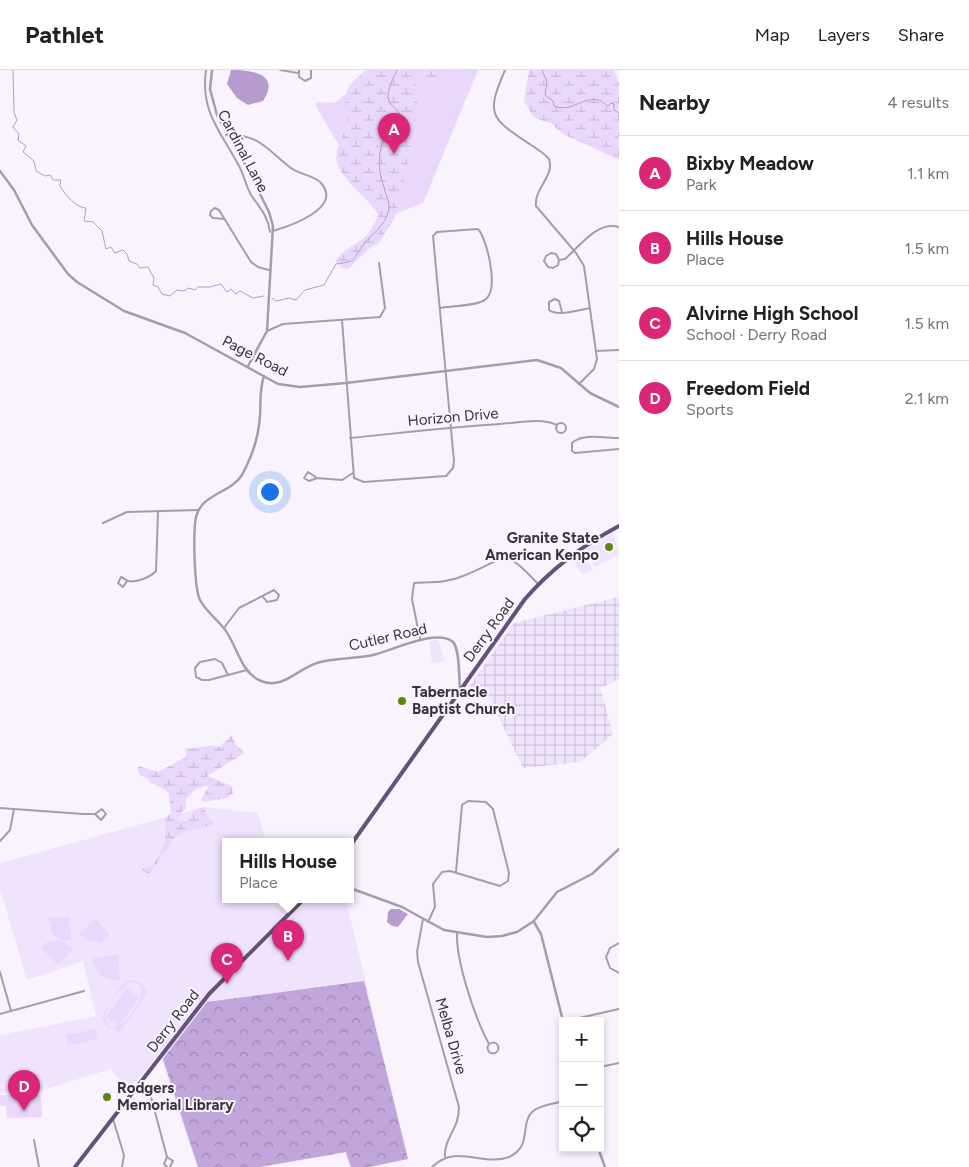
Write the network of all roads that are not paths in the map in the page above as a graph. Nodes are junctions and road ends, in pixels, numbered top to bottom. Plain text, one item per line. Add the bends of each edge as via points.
1 (206, 70) edge
2 (212, 70) edge
3 (280, 70) edge
4 (311, 70) edge
5 (505, 70) edge
6 (298, 71) edge
7 (226, 134) junction
8 (0, 171) edge
9 (267, 208) junction
10 (264, 211) junction
11 (224, 219) junction
12 (619, 227) edge
13 (272, 232) junction
14 (574, 251) junction
15 (559, 260) junction
16 (379, 263) dead end
17 (269, 270) junction
18 (440, 308) junction
19 (590, 308) junction
20 (562, 312) junction
21 (342, 320) junction
22 (267, 331) junction
23 (619, 350) edge
24 (596, 351) junction
25 (248, 366) junction
26 (447, 370) junction
27 (264, 376) junction
28 (346, 383) junction
29 (579, 384) junction
30 (619, 407) edge
31 (557, 425) junction
32 (452, 427) junction
33 (350, 438) junction
34 (619, 438) edge
35 (619, 449) edge
36 (353, 474) junction
37 (317, 478) junction
38 (198, 510) junction
39 (158, 511) junction
40 (104, 523) dead end
41 (619, 526) edge
42 (127, 581) dead end
43 (538, 584) junction
44 (263, 597) junction
45 (224, 628) junction
46 (420, 640) junction
47 (247, 670) junction
48 (228, 675) junction
49 (459, 676) junction
50 (466, 680) junction
51 (460, 690) junction
52 (0, 808) edge
53 (14, 809) junction
54 (95, 814) junction
55 (354, 840) edge
56 (0, 841) edge
57 (619, 849) edge
58 (456, 872) junction
59 (354, 889) edge
60 (300, 903) edge
61 (423, 919) junction
62 (428, 922) junction
63 (534, 922) junction
64 (457, 933) junction
65 (619, 943) edge
66 (0, 972) edge
67 (619, 973) edge
68 (84, 991) dead end
69 (619, 1009) edge
70 (11, 1012) junction
71 (0, 1014) edge
72 (564, 1017) edge
73 (583, 1017) edge
74 (489, 1044) junction
75 (619, 1063) edge
76 (604, 1066) edge
77 (139, 1083) junction
78 (559, 1102) edge
79 (112, 1118) junction
80 (34, 1140) dead end
81 (600, 1152) edge
82 (167, 1157) junction
83 (445, 1157) junction
84 (427, 1166) edge
85 (39, 1167) edge
86 (75, 1167) edge
87 (122, 1167) edge
88 (168, 1167) edge
89 (431, 1167) edge
90 (606, 1167) edge

1 - 10 street, Cardinal Lane via 205,98 212,120
2 - 7 street via 211,98
3 - 6 street
4 - 6 street via 312,76 307,80 300,79
5 - 14 street via 494,97 496,116 504,127 549,159 550,170 538,192 536,206
7 - 9 street
7 - 13 street via 259,140 291,168 318,180 324,189 325,202 319,210
8 - 25 street, Page Road via 32,225 77,282 124,311 185,333
9 - 10 street, Cardinal Lane
9 - 13 street
10 - 13 street, Cardinal Lane
11 - 11 street via 218,209 210,212 213,218
11 - 17 street via 253,263
12 - 14 street via 598,229
13 - 17 street
14 - 15 street
14 - 19 street via 584,268
15 - 15 street via 552,268 544,261 552,253
16 - 21 street via 384,314 377,318
17 - 22 street
18 - 18 street via 480,302 489,295 492,269 478,228 433,234
18 - 26 street
19 - 20 street
19 - 24 street
20 - 20 street via 551,312 549,302 559,301
21 - 22 street via 283,324
21 - 28 street
22 - 25 street
23 - 24 street
24 - 29 street via 595,367
25 - 27 street, Page Road
26 - 28 street, Page Road
26 - 29 street, Page Road via 537,360 561,368
26 - 32 street
27 - 28 street, Page Road via 278,384 292,386
27 - 38 street via 259,392 258,433 243,472 234,484 213,496
28 - 33 street
29 - 30 street, Page Road via 594,396
31 - 31 street, Horizon Drive via 558,432 565,431 564,424
31 - 32 street, Horizon Drive via 543,422
32 - 33 street, Horizon Drive
32 - 36 street via 454,461 446,476 364,482 354,478
33 - 36 street
34 - 35 street via 574,440 572,451
36 - 37 street via 342,480
37 - 37 street via 308,472 304,478 309,482
38 - 39 street
38 - 45 street via 195,529 198,595
39 - 40 street via 127,512
39 - 42 street via 156,571 149,577
41 - 43 main road, Derry Road via 572,555
43 - 46 street via 516,562 504,558 456,578 412,584 412,603
43 - 50 main road, Derry Road
44 - 44 street via 274,590 279,595 274,602
44 - 45 street via 239,608
45 - 47 street
46 - 47 street, Cutler Road via 372,655 314,664 278,682 260,680
46 - 49 street, Cutler Road via 438,638 452,642 456,648
47 - 48 street
48 - 48 street via 222,663 215,659 201,661 195,668 196,677 203,681
49 - 50 street
49 - 51 street, Cutler Road
50 - 51 main road, Derry Road
51 - 55 main road, Derry Road
52 - 53 street
53 - 54 street
53 - 56 street via 10,830
54 - 54 street via 101,820 106,816 102,809
57 - 63 street via 592,874 557,892
58 - 58 street via 497,885 505,885 508,881 509,873 493,809 486,802 468,801 462,805
58 - 62 street via 444,871 434,879 434,907
59 - 61 street via 402,906
60 - 77 main road, Derry Road via 208,994
61 - 62 street
61 - 83 street, Melba Drive via 418,962 459,1107 457,1125 446,1142
62 - 64 street
63 - 64 street via 517,932 497,937
63 - 72 street via 541,934
64 - 74 street via 465,978
65 - 67 street via 610,948 606,957 610,968
66 - 70 street
68 - 70 street
69 - 73 street
70 - 71 street
74 - 74 street via 489,1052 498,1052 496,1043
75 - 76 street
77 - 79 main road, Derry Road
77 - 82 street via 151,1097
78 - 83 street via 537,1108 532,1113 523,1145 508,1158 486,1161 461,1156
79 - 86 main road, Derry Road
79 - 87 street via 124,1155
80 - 85 street
81 - 90 street
82 - 88 street via 163,1163
82 - 88 street via 173,1161
83 - 89 street
84 - 89 street

